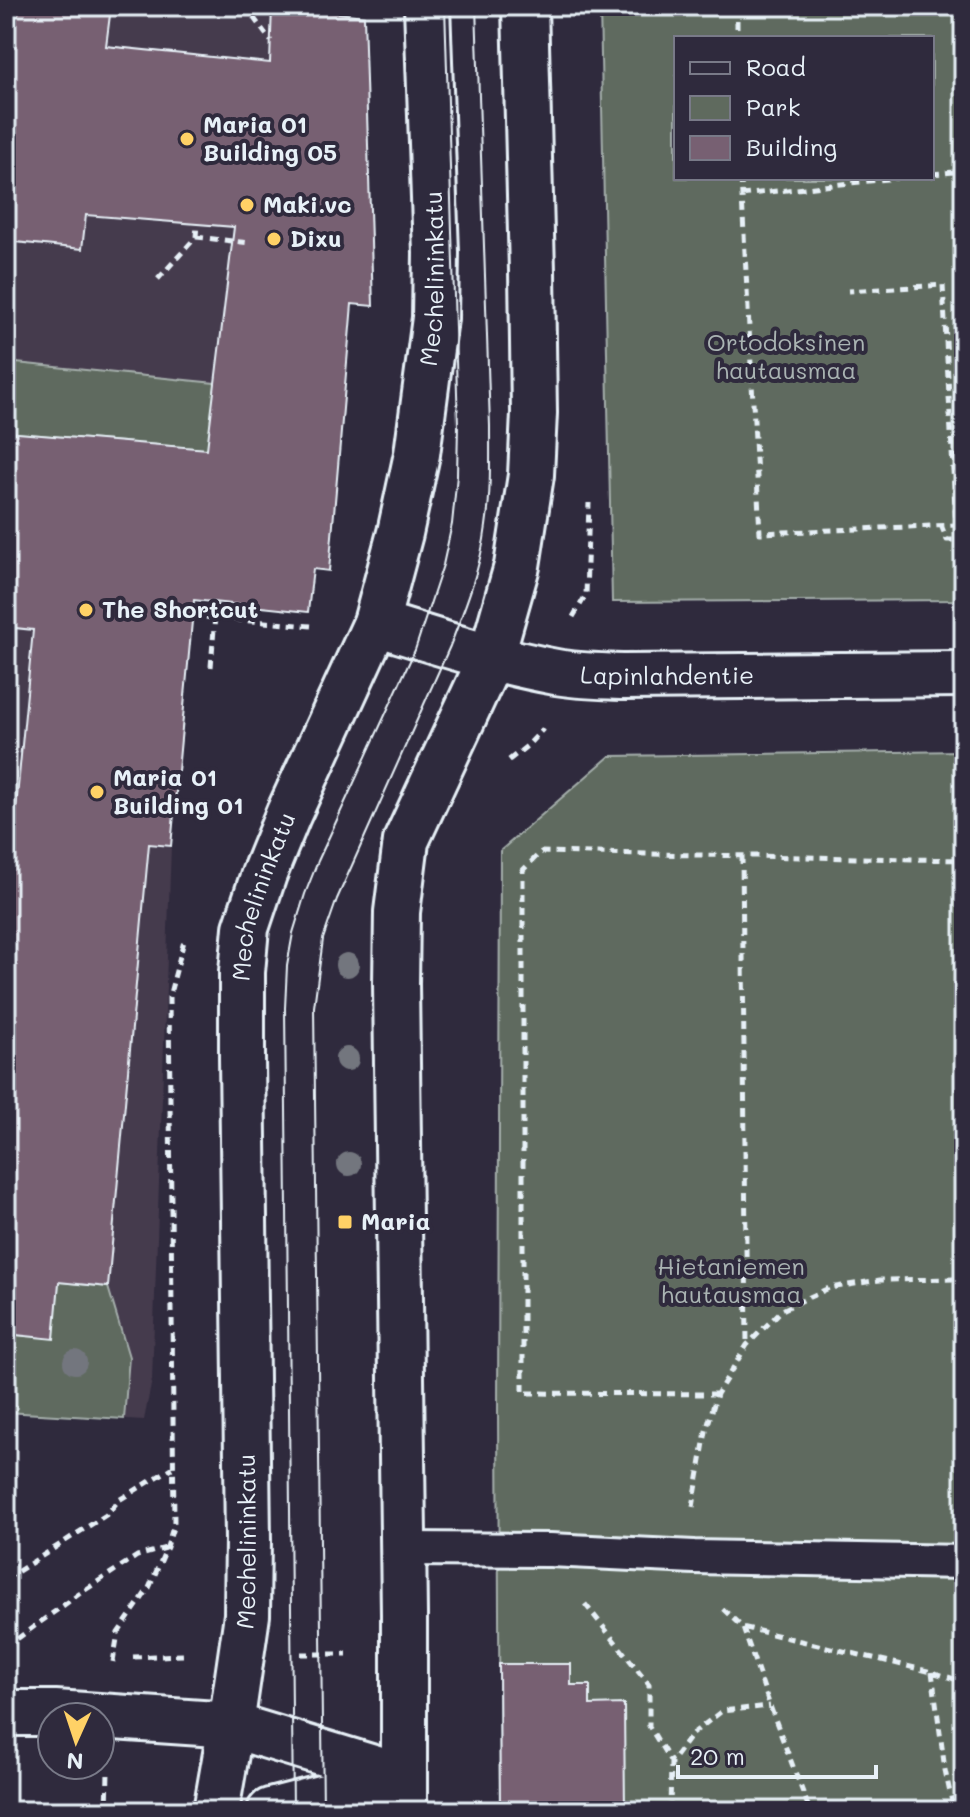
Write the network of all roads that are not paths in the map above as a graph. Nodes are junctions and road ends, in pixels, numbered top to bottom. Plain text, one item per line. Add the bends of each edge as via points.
1 (427, 6) edge
2 (525, 6) edge
3 (376, 623) junction
4 (491, 658) junction
5 (964, 674) edge
6 (403, 1549) junction
7 (964, 1562) edge
8 (6, 1713) edge
9 (231, 1725) junction
10 (404, 1794) edge
11 (216, 1811) edge
12 (270, 1811) edge

1 - 3 main road, Mechelininkatu via 435,318 417,454
2 - 4 main road via 531,475 517,566
3 - 4 main road, Lapinlahdentie
3 - 9 main road, Mechelininkatu via 288,815 246,928 242,1058 247,1615
4 - 5 main road, Lapinlahdentie via 558,673 624,677
4 - 6 main road via 406,841 397,912
6 - 7 lane
6 - 10 main road
8 - 9 main road
9 - 10 main road
9 - 11 main road, Mechelininkatu
10 - 12 main road

